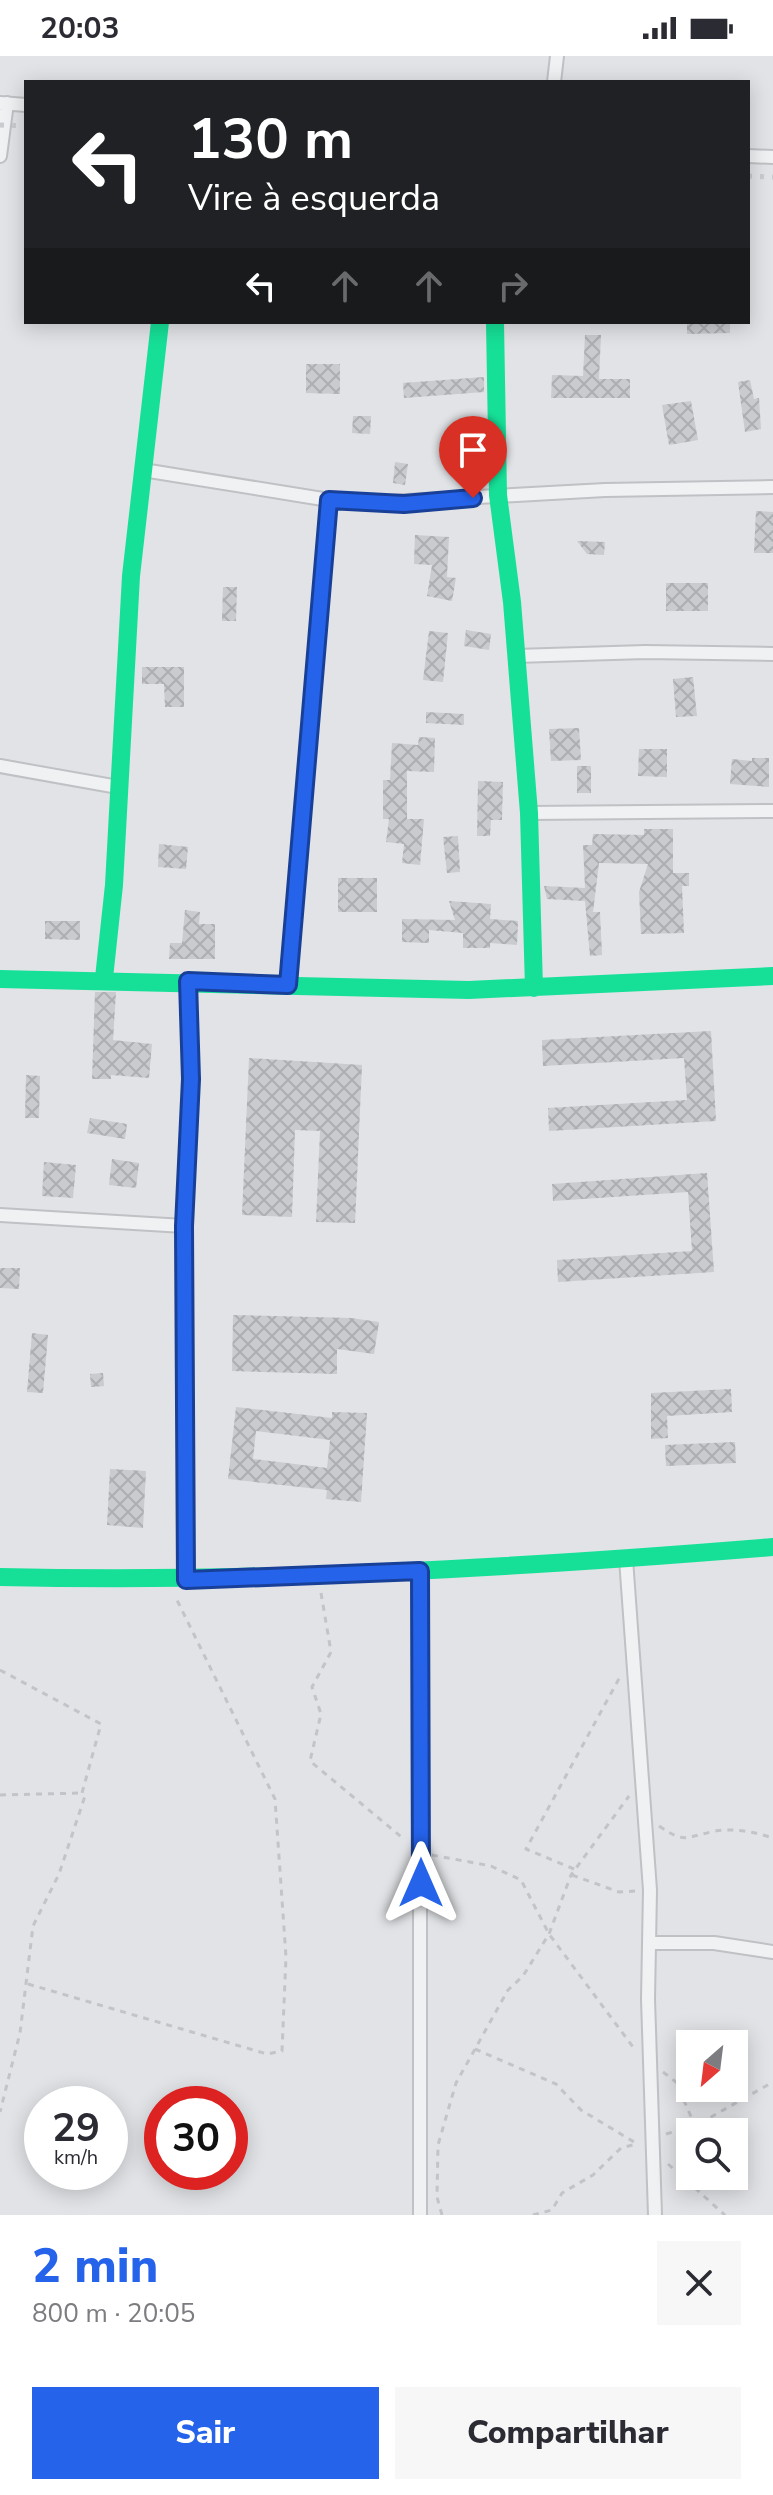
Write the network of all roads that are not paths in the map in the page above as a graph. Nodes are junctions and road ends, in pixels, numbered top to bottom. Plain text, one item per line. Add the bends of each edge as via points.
1 (557, 56) edge
2 (554, 80) edge
3 (4, 103) edge
4 (24, 105) edge
5 (0, 155) edge
6 (750, 156) edge
7 (773, 157) edge
8 (160, 324) edge
9 (495, 324) edge
10 (143, 470) junction
11 (773, 487) edge
12 (498, 495) junction
13 (329, 500) junction
14 (773, 654) edge
15 (516, 656) junction
16 (0, 766) edge
17 (118, 787) junction
18 (773, 811) edge
19 (529, 813) junction
20 (773, 976) edge
21 (104, 978) junction
22 (0, 979) edge
23 (188, 981) junction
24 (288, 985) junction
25 (534, 988) junction
26 (0, 1215) edge
27 (184, 1226) junction
28 (773, 1547) edge
29 (626, 1559) junction
30 (420, 1571) junction
31 (0, 1577) edge
32 (177, 1581) junction
33 (649, 1943) junction
34 (773, 1952) edge
35 (420, 2215) edge
36 (655, 2215) edge

1 - 2 street
3 - 4 street
3 - 5 street
6 - 7 street
8 - 10 street
9 - 12 street
10 - 13 street
10 - 17 street
11 - 12 street
12 - 13 street via 404,504
12 - 15 street
13 - 24 street
14 - 15 street
15 - 19 street
16 - 17 street
17 - 21 street via 113,921
18 - 19 street
19 - 25 street
20 - 25 street
21 - 22 street
21 - 23 street
23 - 24 street
23 - 27 street via 191,1079
24 - 25 street
26 - 27 street
27 - 32 street
28 - 29 street
29 - 30 street
29 - 33 street via 646,1817
30 - 32 street
30 - 35 street
31 - 32 street
33 - 34 street via 714,1943
33 - 36 street

